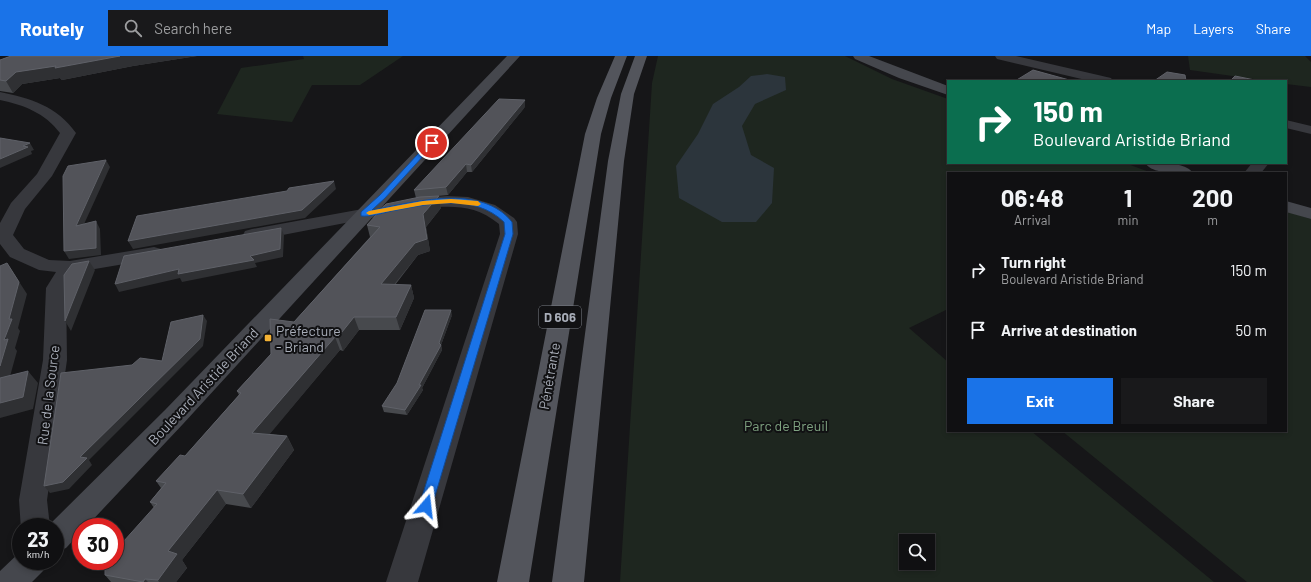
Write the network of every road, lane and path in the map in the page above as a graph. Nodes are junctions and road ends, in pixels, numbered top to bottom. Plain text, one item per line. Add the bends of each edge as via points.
1 (514, 56) edge
2 (621, 56) edge
3 (641, 56) edge
4 (859, 56) edge
5 (1001, 56) edge
6 (1102, 80) edge
7 (947, 91) edge
8 (0, 96) edge
9 (1298, 127) edge
10 (1287, 137) edge
11 (1156, 164) edge
12 (1260, 164) edge
13 (1182, 172) edge
14 (1253, 172) edge
15 (1287, 206) edge
16 (364, 214) junction
17 (1311, 214) edge
18 (236, 238) edge
19 (174, 249) edge
20 (70, 267) junction
21 (35, 518) edge
22 (64, 530) edge
23 (23, 570) edge
24 (10, 582) edge
25 (402, 582) edge
26 (513, 582) edge
27 (568, 582) edge

1 - 16 street, Boulevard Aristide Briand via 383,197
2 - 26 main road, Pénétrante / D 606 via 593,134
3 - 27 main road, D 606 via 629,91 620,138
4 - 7 street
5 - 6 street
8 - 20 street via 45,109 60,121 68,133 44,176 17,207 3,235 17,253 46,266
9 - 10 street
11 - 13 street
12 - 14 street
15 - 17 street
16 - 18 street
16 - 22 street, Boulevard Aristide Briand
16 - 25 street via 423,203 457,201 483,205 500,214 508,222 509,234
19 - 20 street
20 - 21 street, Rue de la Source via 56,288 55,360 34,500
23 - 24 street

